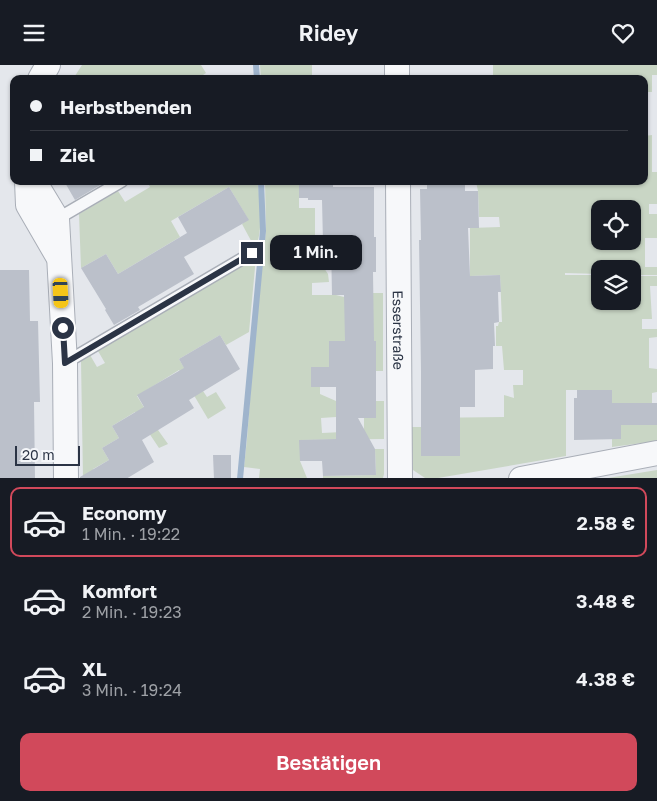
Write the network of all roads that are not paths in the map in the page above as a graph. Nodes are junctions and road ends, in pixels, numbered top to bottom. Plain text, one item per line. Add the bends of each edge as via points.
1 (27, 185) edge
2 (36, 185) edge
3 (115, 185) edge
4 (398, 185) edge
5 (57, 219) junction
6 (252, 253) dead end
7 (59, 258) junction
8 (65, 363) junction
9 (657, 453) edge
10 (66, 478) edge
11 (400, 478) edge
12 (526, 478) edge

1 - 7 street via 28,205
2 - 5 street
3 - 5 lane
4 - 11 street, Esserstraße
5 - 7 street
6 - 8 lane
7 - 8 street
8 - 10 street
9 - 12 street

